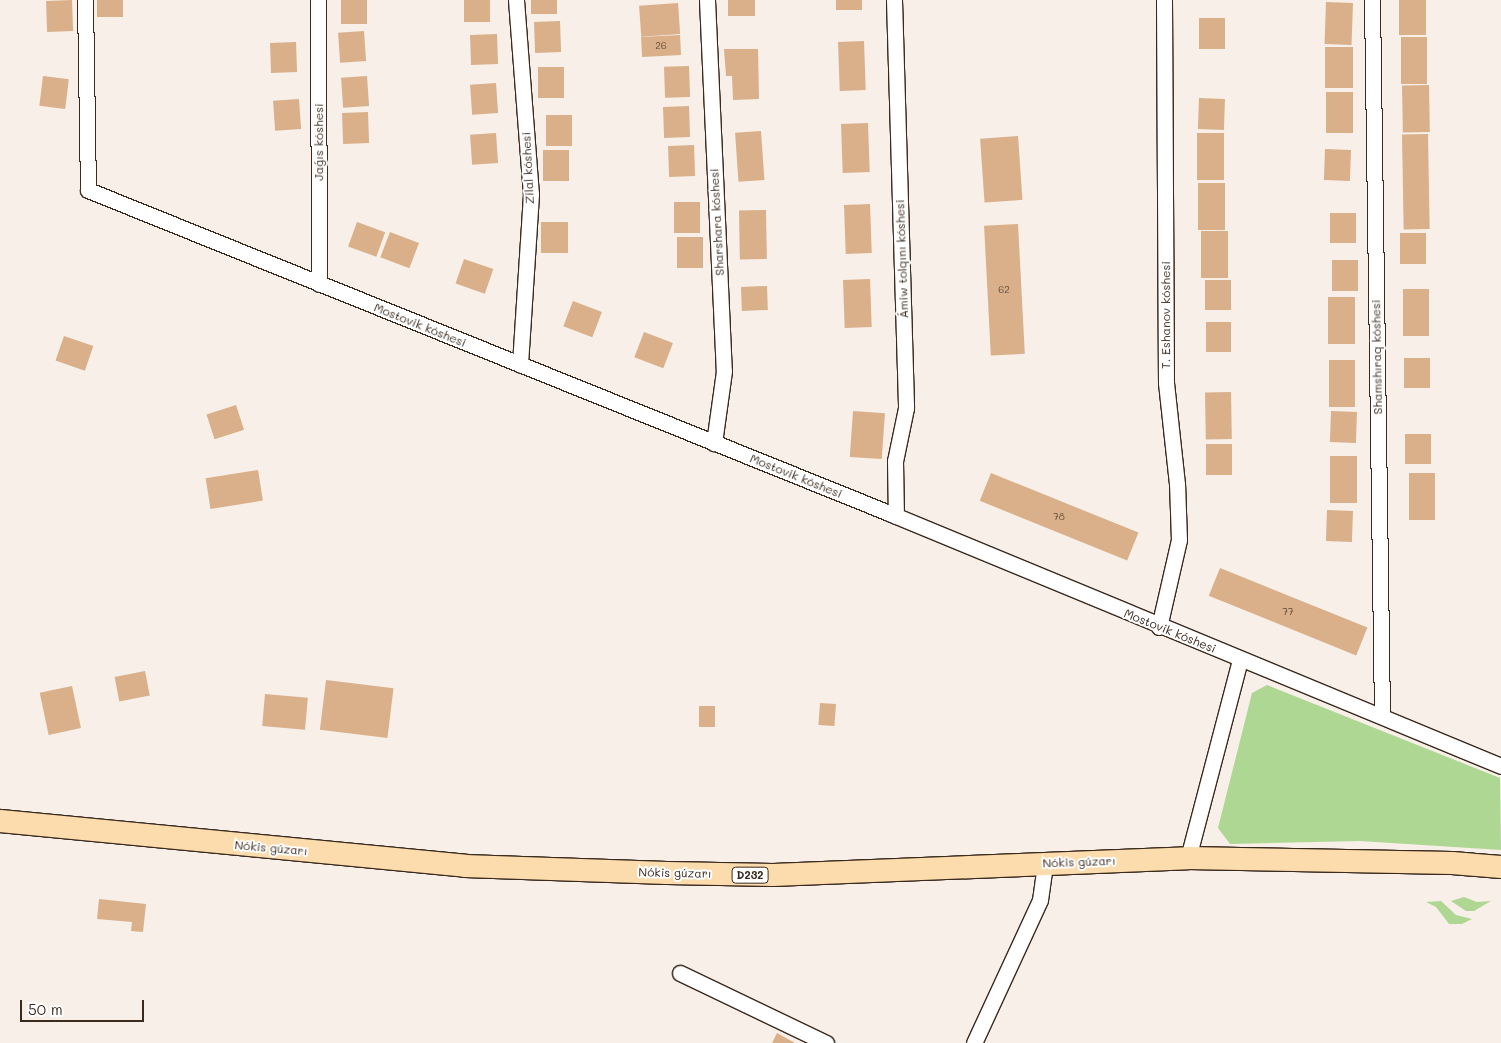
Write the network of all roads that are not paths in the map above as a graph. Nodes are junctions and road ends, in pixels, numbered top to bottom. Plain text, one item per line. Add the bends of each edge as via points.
1 (85, 0) edge
2 (318, 0) edge
3 (516, 0) edge
4 (707, 0) edge
5 (894, 0) edge
6 (1164, 0) edge
7 (1372, 0) edge
8 (320, 284) junction
9 (520, 365) junction
10 (714, 443) junction
11 (896, 516) junction
12 (1159, 627) junction
13 (1240, 660) junction
14 (1382, 714) junction
15 (1501, 766) edge
16 (0, 821) edge
17 (1188, 858) junction
18 (1045, 864) junction
19 (1501, 867) edge
20 (680, 973) dead end
21 (826, 1043) edge
22 (974, 1043) edge

1 - 8 street, Mostovik kóshesi via 88,190
2 - 8 street, Jaǵıs kóshesi
3 - 9 street, Zilal kóshesi via 531,194
4 - 10 street, Sharshara kóshesi via 724,371
5 - 11 street, Ámiw tolqını kóshesi via 906,408 895,461
6 - 12 street, T. Eshanov kóshesi via 1166,383 1178,484 1179,540
7 - 14 street, Shamshıraq kóshesi
8 - 9 street, Mostovik kóshesi
9 - 10 street, Mostovik kóshesi
10 - 11 street, Mostovik kóshesi
11 - 12 street, Mostovik kóshesi
12 - 13 street, Mostovik kóshesi
13 - 14 street, Mostovik kóshesi
13 - 17 street
14 - 15 street, Mostovik kóshesi
16 - 18 main road, Nókis gúzarı / D232 via 465,866 773,875
17 - 18 main road, Nókis gúzarı / D232
17 - 19 main road, Nókis gúzarı / D232 via 1452,863
18 - 22 street via 1040,900
20 - 21 street

